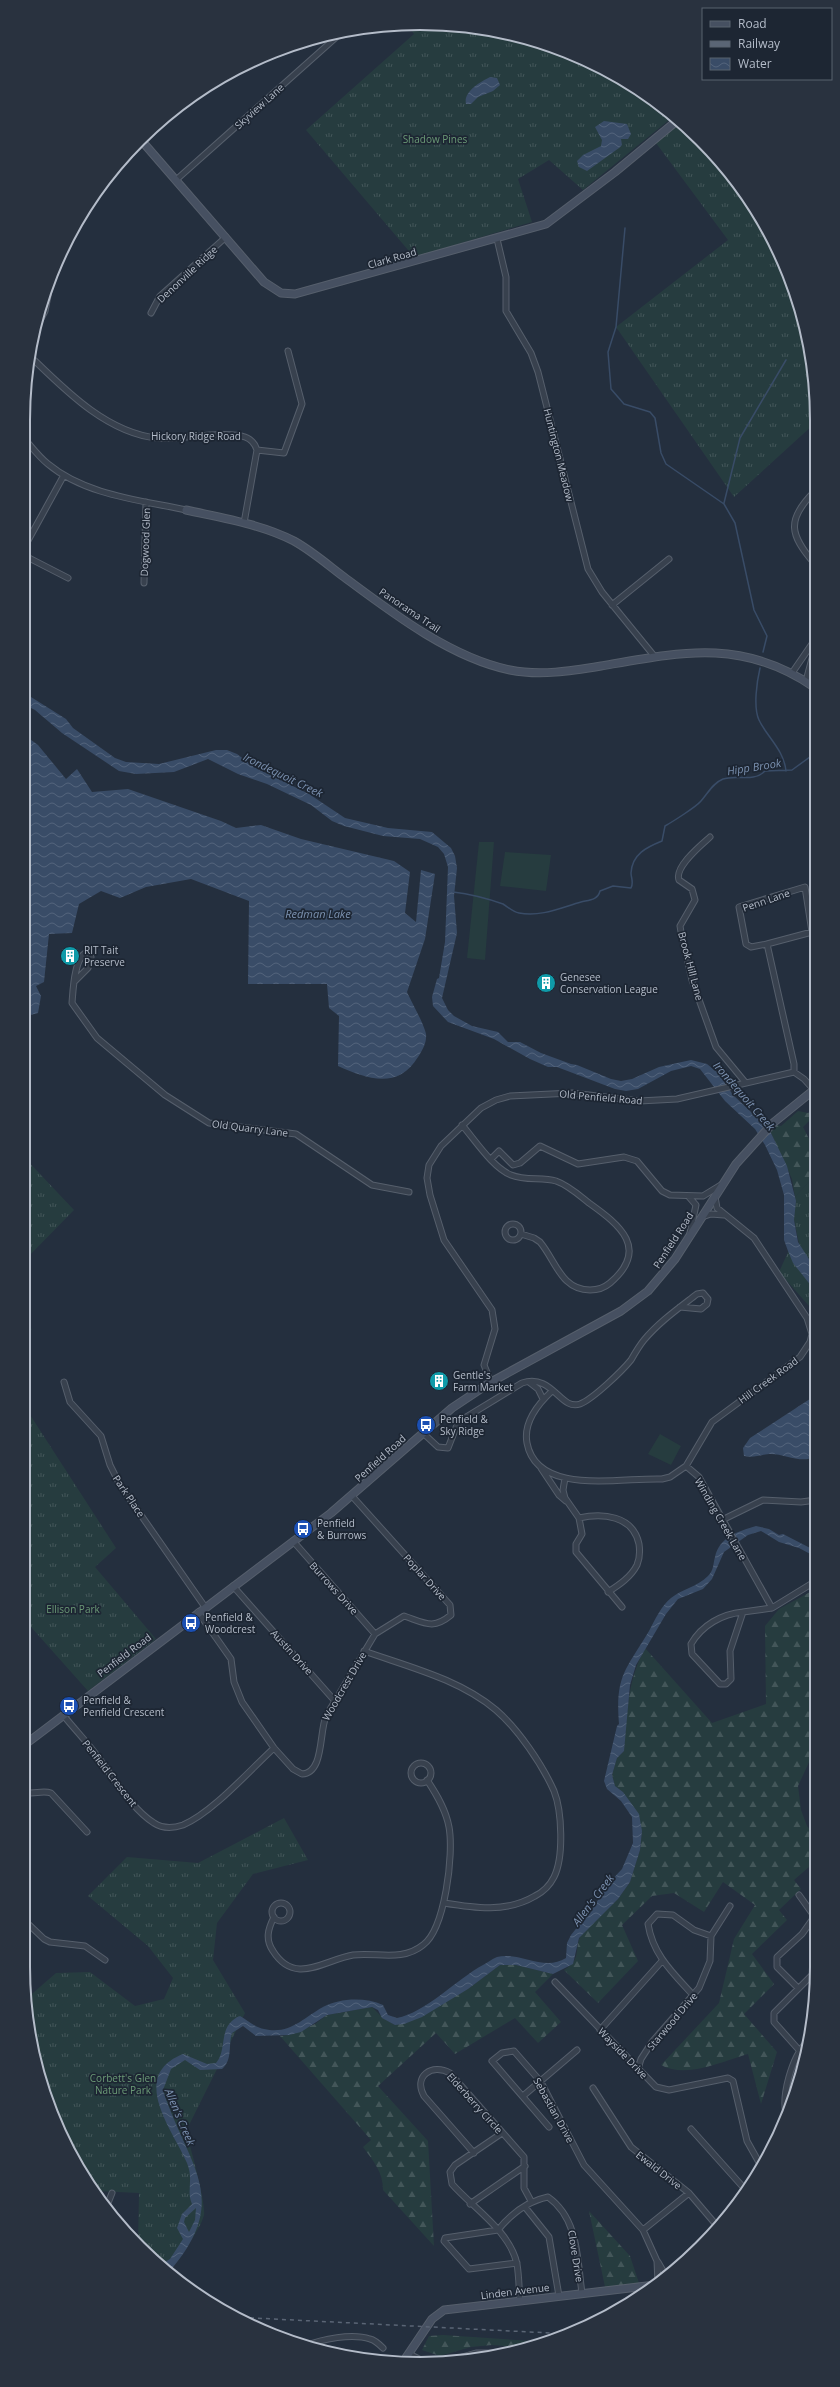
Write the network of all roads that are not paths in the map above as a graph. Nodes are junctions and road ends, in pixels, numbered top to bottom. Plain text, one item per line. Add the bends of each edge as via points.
1 (334, 39) edge
2 (673, 124) edge
3 (144, 144) edge
4 (176, 180) junction
5 (226, 237) junction
6 (497, 239) junction
7 (151, 313) dead end
8 (288, 351) dead end
9 (34, 360) edge
10 (30, 445) edge
11 (257, 450) junction
12 (64, 475) junction
13 (810, 497) edge
14 (146, 502) junction
15 (186, 510) joint
16 (244, 523) junction
17 (30, 537) edge
18 (30, 558) edge
19 (810, 558) edge
20 (669, 559) dead end
21 (68, 578) dead end
22 (144, 583) dead end
23 (612, 605) junction
24 (810, 647) edge
25 (655, 657) junction
26 (810, 666) edge
27 (792, 673) junction
28 (806, 681) junction
29 (810, 684) edge
30 (710, 837) dead end
31 (810, 913) edge
32 (810, 934) edge
33 (767, 944) junction
34 (75, 981) junction
35 (794, 1072) junction
36 (745, 1082) junction
37 (810, 1085) edge
38 (810, 1092) edge
39 (462, 1126) junction
40 (491, 1159) junction
41 (721, 1185) junction
42 (409, 1192) dead end
43 (715, 1194) junction
44 (689, 1197) junction
45 (724, 1215) junction
46 (700, 1218) junction
47 (690, 1233) junction
48 (521, 1234) dead end
49 (680, 1308) junction
50 (810, 1325) edge
51 (810, 1342) edge
52 (64, 1382) dead end
53 (491, 1382) junction
54 (528, 1382) junction
55 (552, 1391) junction
56 (543, 1399) junction
57 (423, 1432) junction
58 (686, 1466) junction
59 (540, 1467) junction
60 (565, 1478) junction
61 (352, 1496) junction
62 (810, 1501) edge
63 (568, 1502) junction
64 (579, 1518) junction
65 (722, 1520) junction
66 (293, 1541) junction
67 (810, 1585) edge
68 (233, 1586) junction
69 (608, 1592) junction
70 (205, 1607) junction
71 (622, 1607) dead end
72 (772, 1608) junction
73 (198, 1612) junction
74 (744, 1612) junction
75 (375, 1634) junction
76 (364, 1651) junction
77 (334, 1700) junction
78 (64, 1716) junction
79 (30, 1741) edge
80 (274, 1748) junction
81 (427, 1780) dead end
82 (30, 1794) edge
83 (87, 1832) dead end
84 (799, 1895) dead end
85 (444, 1903) junction
86 (730, 1906) dead end
87 (810, 1907) edge
88 (274, 1917) dead end
89 (810, 1923) edge
90 (30, 1926) edge
91 (711, 1936) junction
92 (105, 1960) dead end
93 (662, 1961) junction
94 (810, 1977) edge
95 (555, 1982) dead end
96 (798, 1988) junction
97 (693, 1995) junction
98 (600, 2030) junction
99 (802, 2047) edge
100 (577, 2050) dead end
101 (799, 2050) junction
102 (638, 2069) junction
103 (541, 2082) junction
104 (593, 2088) dead end
105 (522, 2096) junction
106 (784, 2105) edge
107 (548, 2127) dead end
108 (691, 2129) dead end
109 (502, 2133) junction
110 (474, 2153) junction
111 (758, 2161) edge
112 (525, 2166) junction
113 (742, 2187) edge
114 (112, 2193) dead end
115 (690, 2194) junction
116 (109, 2201) edge
117 (531, 2202) junction
118 (470, 2204) junction
119 (525, 2207) junction
120 (714, 2223) edge
121 (498, 2230) junction
122 (643, 2230) junction
123 (657, 2261) junction
124 (517, 2264) junction
125 (663, 2271) edge
126 (658, 2275) edge
127 (643, 2286) edge
128 (582, 2293) junction
129 (559, 2296) junction
130 (520, 2301) junction
131 (314, 2342) edge
132 (383, 2348) dead end
133 (409, 2354) junction
134 (407, 2357) edge
135 (415, 2357) edge

1 - 4 street, Skyview Lane
2 - 6 street, Clark Road via 552,220 539,227
3 - 4 street, Clark Road
4 - 5 street, Clark Road
5 - 6 street, Clark Road via 270,288 287,295 312,291
5 - 7 street, Denonville Ridge via 160,296
6 - 23 street, Huntington Meadow via 506,278 506,311 531,353 538,372 588,569
8 - 11 street via 300,390 302,407 284,453
9 - 11 street, Hickory Ridge Road via 79,401 112,422 134,432 167,438 240,436 252,441
10 - 12 street, Panorama Trail via 44,460
11 - 16 street
12 - 14 street, Panorama Trail via 109,493
12 - 17 street
13 - 19 street via 798,511 794,529 798,543
14 - 15 street, Panorama Trail
14 - 22 street, Dogwood Glen
15 - 16 street, Panorama Trail
16 - 25 street, Panorama Trail via 294,541 422,631 489,664 517,671 541,673
18 - 21 street
20 - 23 street
23 - 25 street, Huntington Meadow
24 - 27 street
25 - 27 street, Panorama Trail via 727,653 755,658
26 - 28 street
27 - 28 street, Panorama Trail
28 - 29 street, Panorama Trail
30 - 36 street, Brook Hill Lane via 679,869 679,880 692,889 695,900 680,926 692,980 716,1047
31 - 33 street, Penn Lane via 805,887 739,907 746,944 751,947
32 - 33 street, Penn Lane
33 - 35 street
34 - 34 street, Old Quarry Lane via 78,962 84,953 88,952 91,956 90,965
34 - 42 street, Old Quarry Lane via 72,1003 97,1038 165,1095 209,1123 296,1134 372,1185
35 - 36 street, Old Penfield Road
35 - 37 street
36 - 39 street, Old Penfield Road via 677,1099 644,1101 572,1093 510,1096 486,1105
38 - 41 street, Penfield Road via 773,1123 750,1147
39 - 40 street
39 - 53 street, Old Penfield Road via 435,1153 429,1166 428,1178 432,1203 444,1240 492,1310 495,1329 484,1365
40 - 44 street via 499,1151 513,1164 520,1164 540,1146 578,1164 624,1157 637,1161 662,1191 670,1195
40 - 48 street via 511,1175 556,1181 566,1186 618,1224 628,1244 628,1252 623,1267 609,1284 594,1290 578,1289 565,1281 540,1242
41 - 43 street, Penfield Road
41 - 44 street via 703,1196
43 - 45 street, Hill Creek Road via 717,1208
43 - 46 street, Penfield Road
44 - 47 street via 696,1205
45 - 46 street via 711,1214
45 - 50 street, Hill Creek Road via 740,1226 765,1253
46 - 47 street, Penfield Road
47 - 53 street, Penfield Road via 661,1277 636,1301
49 - 49 street via 697,1294 703,1293 708,1299 708,1304 701,1309
49 - 55 street via 643,1340 627,1364 586,1401 574,1405
51 - 58 street, Hill Creek Road via 794,1362 712,1422
52 - 70 street, Park Place via 70,1402 101,1436 110,1465 120,1485
53 - 57 street, Penfield Road via 452,1408
54 - 55 street via 544,1383
54 - 56 street via 538,1389
54 - 57 street via 522,1383 463,1419 457,1425 448,1448 438,1447
55 - 56 street
56 - 59 street via 533,1411 526,1433 529,1452 536,1465
57 - 61 street, Penfield Road
58 - 60 street via 670,1477 662,1479 585,1482
58 - 65 street, Winding Creek Lane via 699,1477
59 - 60 street
59 - 63 street via 558,1495
60 - 63 street via 563,1490
61 - 66 street, Penfield Road
61 - 75 street, Poplar Drive via 450,1605 451,1615 441,1623 431,1625 404,1616
62 - 65 street via 763,1500
63 - 64 street
64 - 69 street via 582,1534 576,1544 576,1552
64 - 69 street via 597,1515 614,1517 626,1523 636,1536 640,1548 637,1564 626,1578
65 - 72 street, Winding Creek Lane
66 - 68 street, Penfield Road
66 - 75 street, Burrows Drive
67 - 72 street
68 - 70 street, Penfield Road
68 - 77 street, Austin Drive
69 - 71 street
70 - 73 street, Penfield Road
72 - 74 street
73 - 78 street, Penfield Road
73 - 80 street, Woodcrest Drive via 232,1659 234,1682 239,1698
74 - 74 street via 729,1613 718,1618 700,1632 691,1644 692,1654 720,1684 726,1684 731,1679 730,1652
75 - 76 street, Woodcrest Drive
76 - 77 street, Woodcrest Drive
76 - 85 street via 448,1680 494,1709 523,1740 554,1792 559,1812 560,1849 558,1868 550,1884 536,1896 499,1908 486,1909
77 - 80 street, Woodcrest Drive via 322,1724 318,1762 312,1771 302,1774 296,1772
78 - 79 street, Penfield Road
78 - 80 street, Penfield Crescent via 143,1814 153,1823 165,1828 183,1825 202,1813
81 - 85 street via 440,1802 450,1831
82 - 83 street via 51,1793
84 - 87 street
85 - 88 street via 431,1938 409,1954 351,1956 305,1969 288,1966 273,1951 268,1928
86 - 91 street
89 - 96 street via 802,1934 777,1957 778,1967
90 - 92 street via 50,1942 85,1946
91 - 93 street via 694,1930 674,1915 657,1914 648,1924 652,1941
91 - 97 street, Starwood Drive via 710,1961 700,1988
93 - 97 street
93 - 98 street
94 - 96 street
95 - 98 street, Wayside Drive
96 - 101 street via 776,2009 773,2018
97 - 102 street, Starwood Drive via 652,2042
98 - 102 street, Wayside Drive
99 - 101 street
100 - 103 street
101 - 106 street via 786,2088
102 - 111 street, Wayside Drive via 656,2087 669,2090 728,2078 733,2081 747,2141
103 - 105 street
103 - 105 street, Sebastian Drive via 514,2051 498,2055 492,2061
103 - 122 street, Sebastian Drive via 584,2165
104 - 115 street, Ewald Drive via 631,2147
105 - 107 street, Sebastian Drive
108 - 113 street
109 - 110 street
109 - 110 street, Elderberry Circle via 450,2073 440,2069 427,2072 420,2086 424,2096
109 - 112 street, Elderberry Circle via 524,2157
110 - 118 street via 455,2165 450,2176 452,2184
112 - 117 street, Elderberry Circle via 524,2188
112 - 118 street
114 - 116 street
115 - 120 street, Ewald Drive
115 - 122 street
117 - 119 street, Clove Drive
117 - 128 street, Clove Drive via 548,2197 561,2209 571,2225
118 - 121 street
119 - 121 street, Clove Drive via 506,2220
119 - 129 street via 549,2238
121 - 124 street
121 - 124 street via 446,2238 444,2241 469,2269
122 - 123 street, Sebastian Drive
123 - 125 street, Sebastian Drive
123 - 126 street, Sebastian Drive
124 - 130 street
127 - 128 street, Linden Avenue
128 - 129 street, Linden Avenue
129 - 130 street, Linden Avenue
130 - 133 street, Linden Avenue via 450,2309 437,2314
131 - 132 street via 339,2337 371,2339
133 - 134 street, Linden Avenue
133 - 135 street

